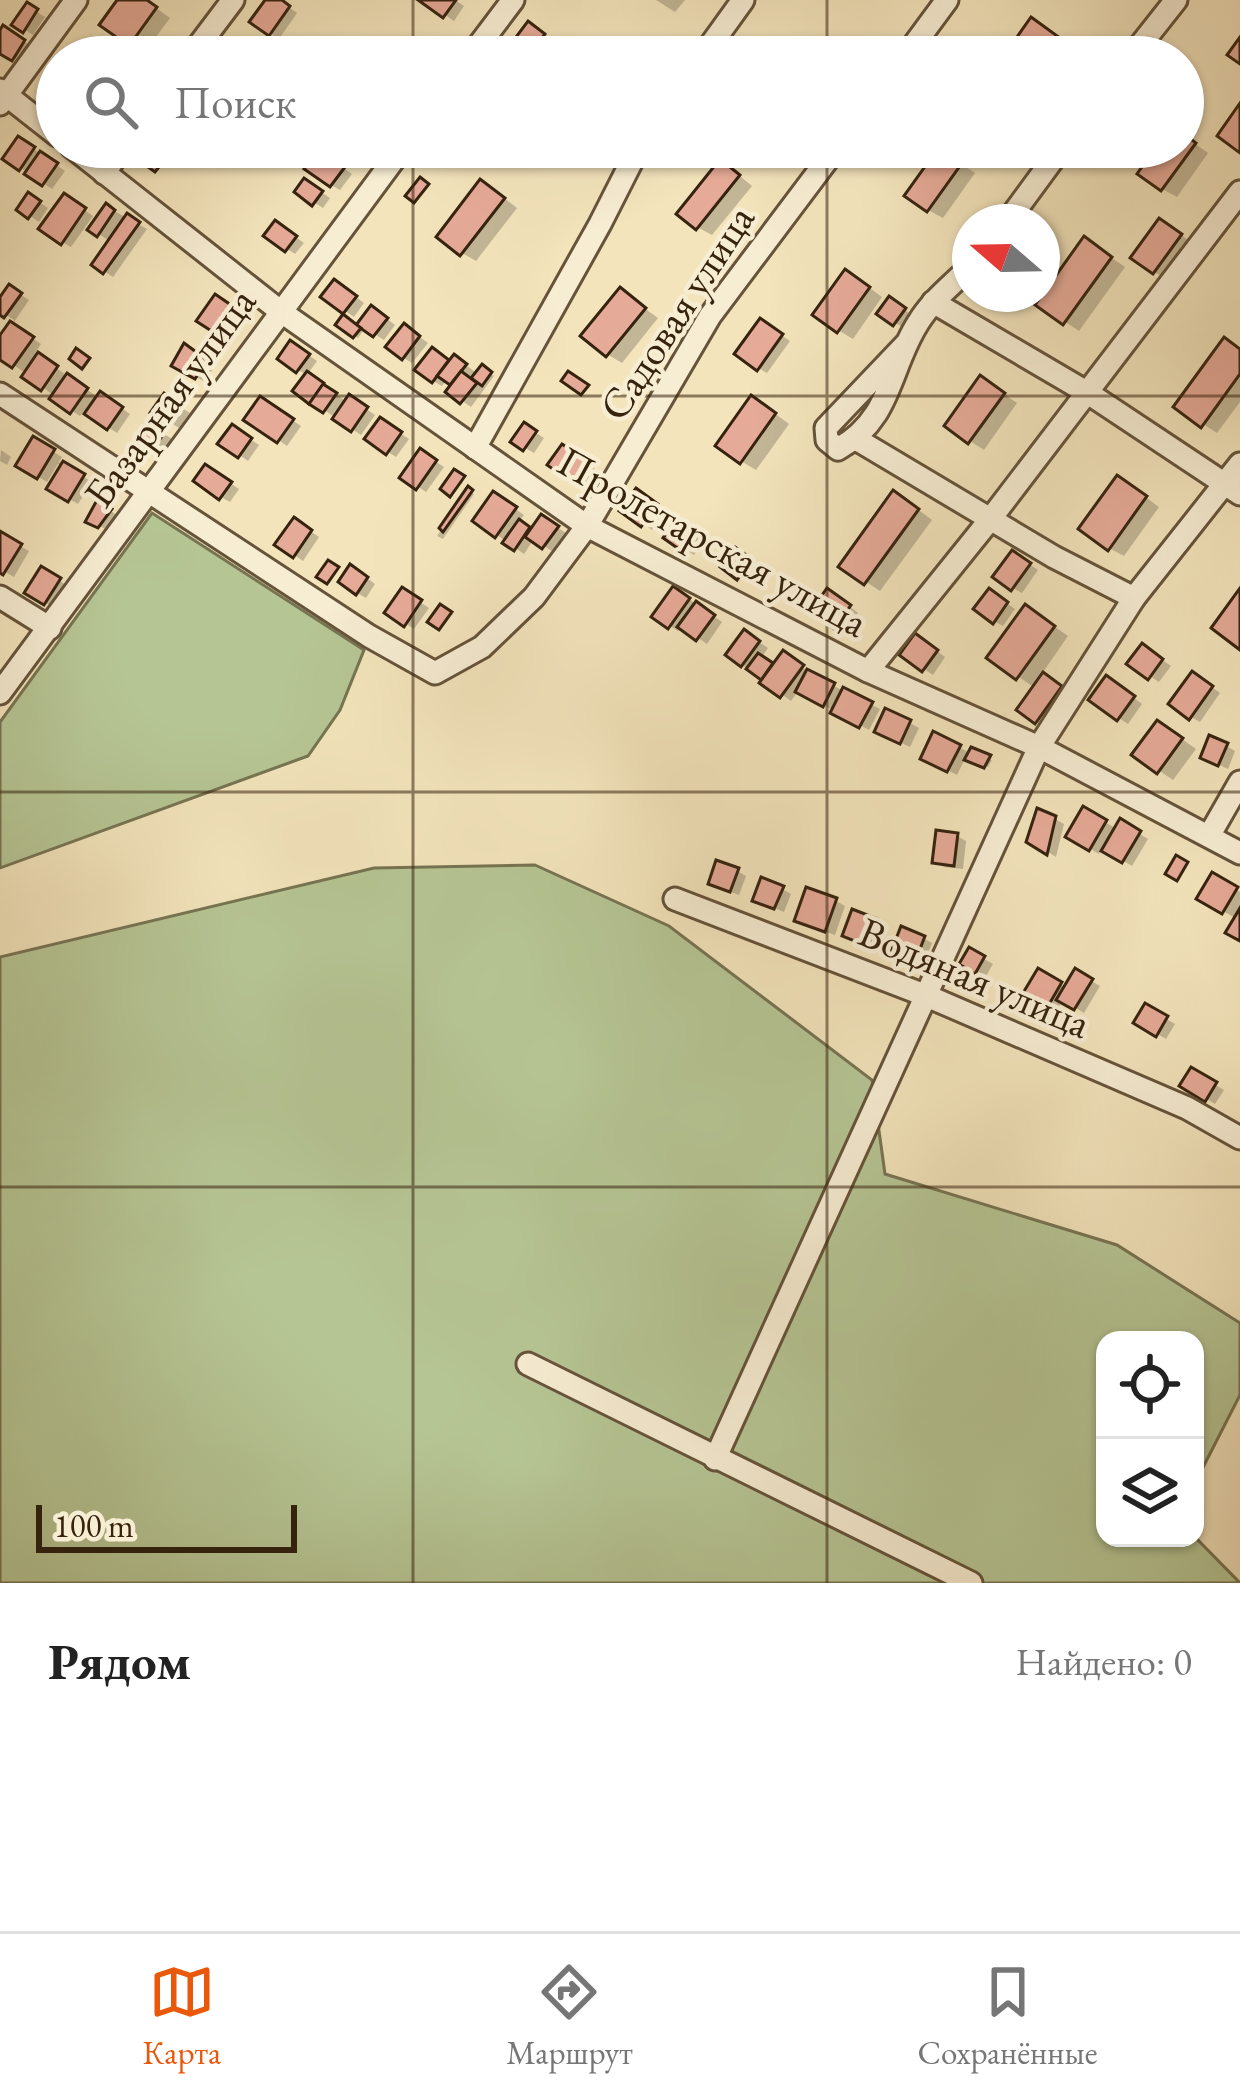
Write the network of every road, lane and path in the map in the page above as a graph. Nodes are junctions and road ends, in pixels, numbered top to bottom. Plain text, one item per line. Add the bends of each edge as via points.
1 (76, 0) edge
2 (233, 0) edge
3 (513, 0) edge
4 (743, 0) edge
5 (947, 0) edge
6 (1176, 0) edge
7 (48, 36) edge
8 (206, 36) edge
9 (486, 36) edge
10 (717, 36) edge
11 (920, 36) edge
12 (1148, 36) edge
13 (36, 52) edge
14 (2, 96) edge
15 (36, 120) edge
16 (99, 168) edge
17 (107, 168) edge
18 (387, 168) edge
19 (628, 168) edge
20 (821, 168) edge
21 (1046, 168) edge
22 (104, 172) junction
23 (1240, 192) edge
24 (1019, 204) edge
25 (952, 284) edge
26 (933, 302) junction
27 (280, 310) junction
28 (906, 344) junction
29 (1088, 393) junction
30 (0, 394) edge
31 (856, 439) junction
32 (475, 448) junction
33 (1240, 464) edge
34 (1233, 489) edge
35 (148, 490) junction
36 (992, 518) junction
37 (587, 526) junction
38 (0, 597) edge
39 (1134, 598) junction
40 (50, 628) junction
41 (868, 671) junction
42 (0, 693) edge
43 (1039, 747) junction
44 (1240, 782) edge
45 (1209, 836) junction
46 (1240, 854) edge
47 (675, 899) dead end
48 (927, 996) junction
49 (1240, 1138) edge
50 (529, 1364) dead end
51 (715, 1459) junction
52 (971, 1583) edge

1 - 7 street
2 - 8 street
3 - 9 street
4 - 10 street
5 - 11 street
6 - 12 street
13 - 14 street
14 - 15 street
16 - 22 street, Пролетарская улица
17 - 22 street
18 - 27 street, Базарная улица
19 - 32 street
20 - 37 street, Садовая улица via 710,316
21 - 24 street
22 - 27 street, Пролетарская улица
23 - 29 street
25 - 26 street
26 - 28 street
26 - 29 street
27 - 32 street, Пролетарская улица
27 - 35 street, Базарная улица
28 - 31 street via 887,395
28 - 31 street via 826,428 838,448
29 - 34 street
29 - 36 street
30 - 35 street
31 - 36 street
32 - 37 street, Пролетарская улица
33 - 34 street
34 - 39 street
35 - 37 street, Садовая улица via 435,673 482,647 534,597
35 - 40 street, Базарная улица
36 - 39 street
36 - 41 street
37 - 41 street, Пролетарская улица
38 - 40 street
39 - 43 street
40 - 42 street, Базарная улица
41 - 43 street, Пролетарская улица
43 - 45 street, Пролетарская улица
43 - 48 street
44 - 45 street
45 - 46 street, Пролетарская улица
47 - 48 street, Водяная улица
48 - 49 street, Водяная улица
48 - 51 street
50 - 51 street
51 - 52 street

